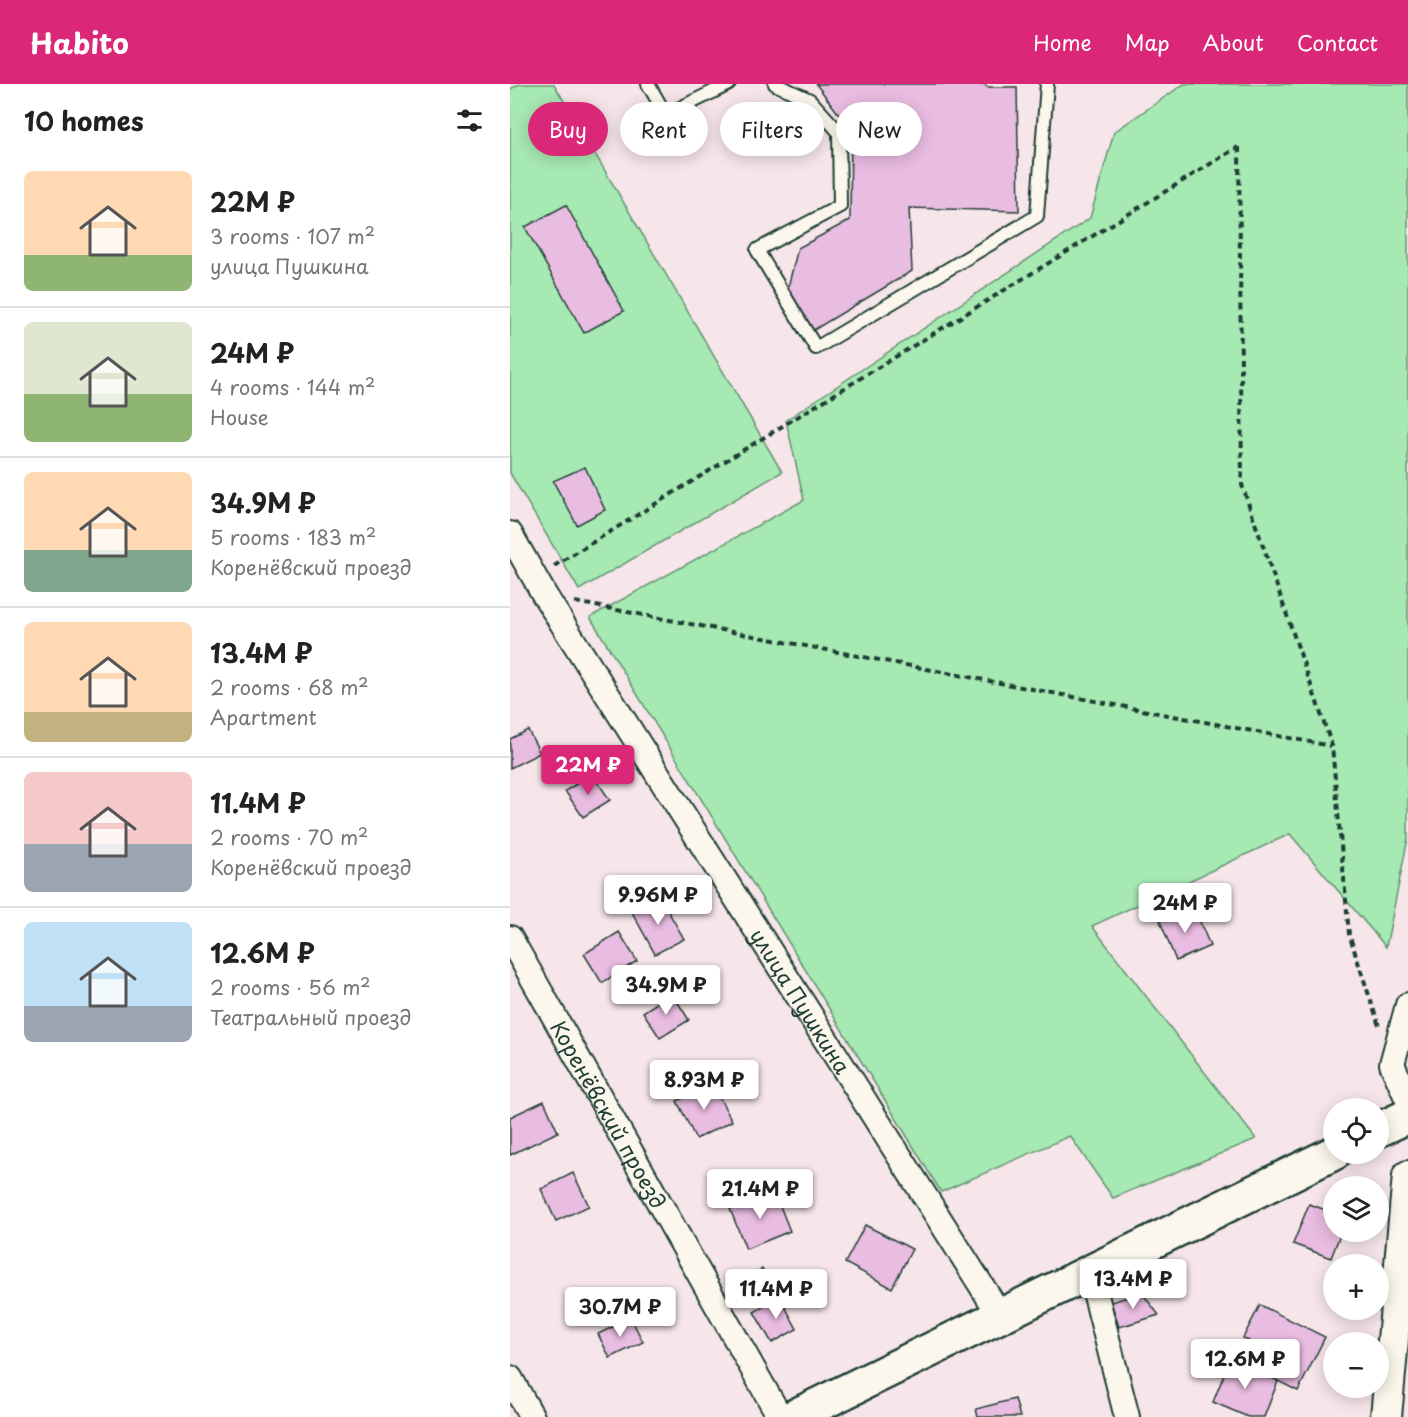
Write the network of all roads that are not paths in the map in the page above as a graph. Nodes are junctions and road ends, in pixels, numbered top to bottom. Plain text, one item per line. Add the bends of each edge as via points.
1 (648, 84) edge
2 (729, 84) edge
3 (775, 84) edge
4 (1047, 84) edge
5 (510, 534) edge
6 (510, 938) edge
7 (1408, 1005) edge
8 (1408, 1100) edge
9 (1408, 1116) edge
10 (1389, 1125) edge
11 (1323, 1158) edge
12 (1408, 1176) edge
13 (1090, 1272) junction
14 (999, 1315) junction
15 (510, 1378) edge
16 (532, 1417) edge
17 (780, 1417) edge
18 (793, 1417) edge
19 (1127, 1417) edge
20 (1386, 1417) edge

1 - 2 lane via 666,116
3 - 4 lane via 810,100 839,132 840,206 757,250 816,348 1037,216
5 - 14 street, улица Пушкина via 539,587
6 - 17 street, Коренёвский проезд
7 - 8 street via 1392,1064
9 - 10 main road
11 - 13 main road
12 - 20 street
13 - 14 main road
13 - 19 street
14 - 18 main road
15 - 16 street

